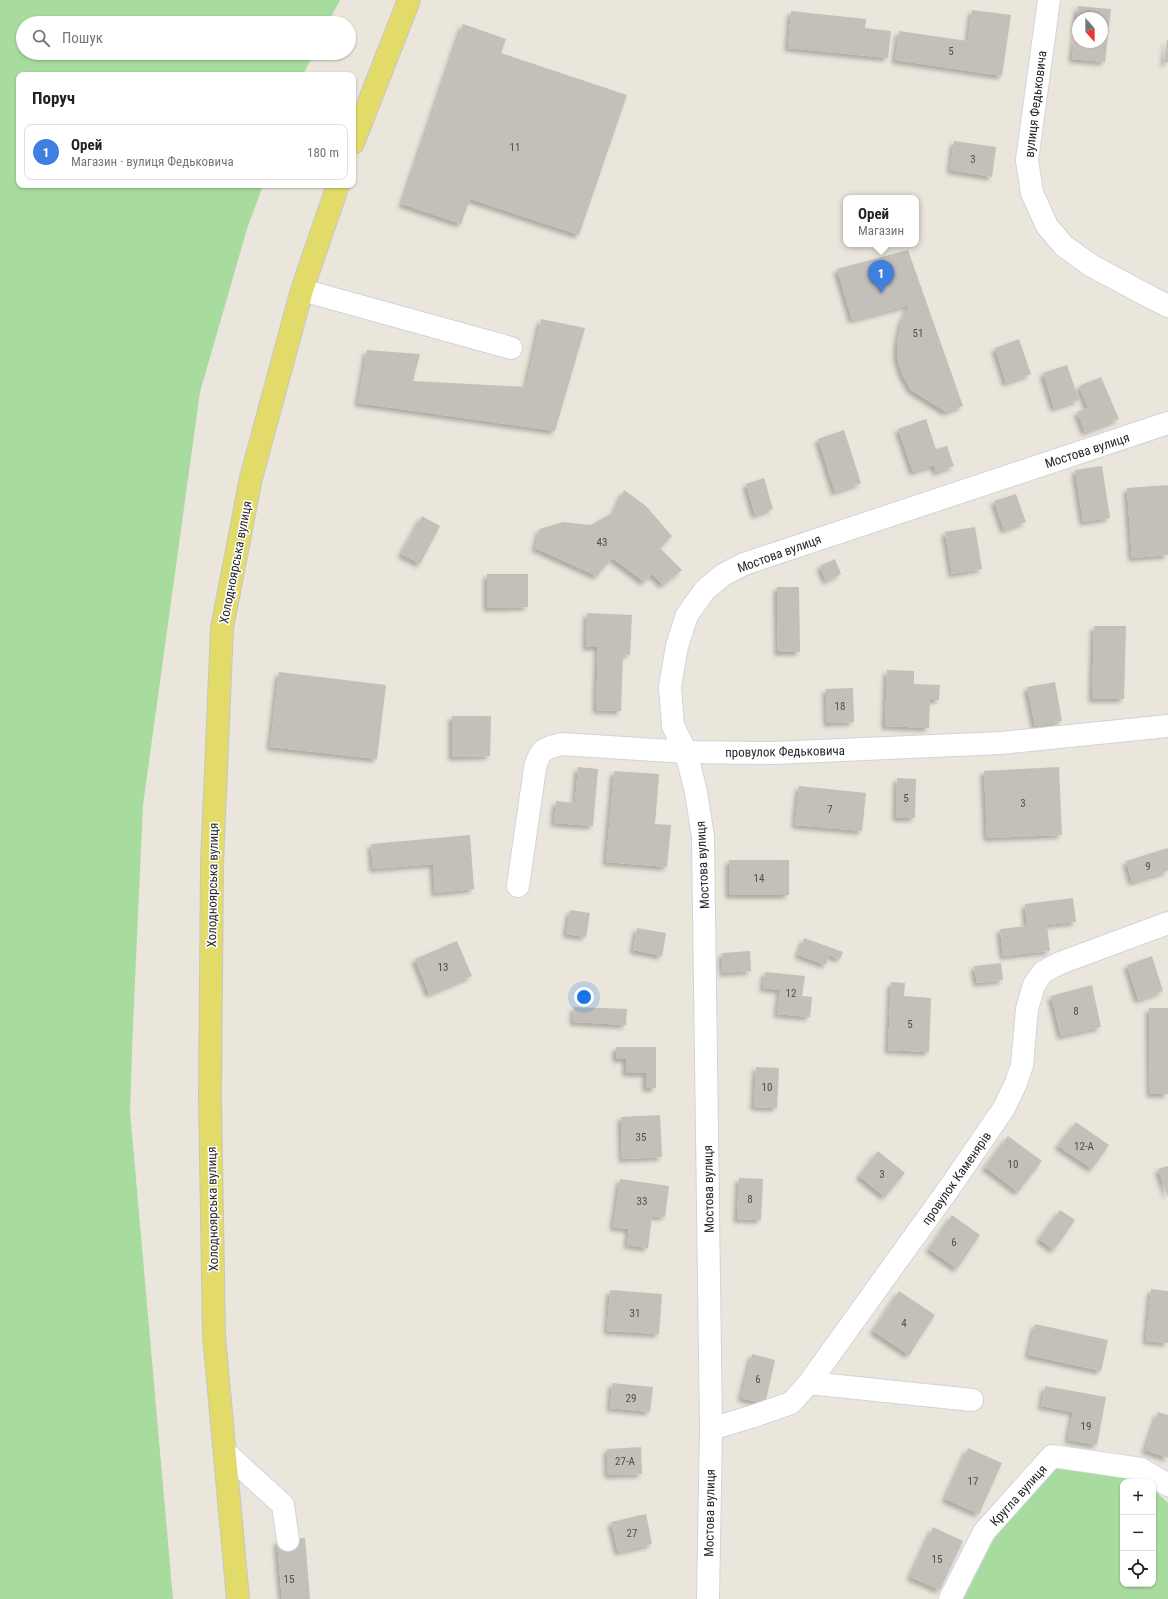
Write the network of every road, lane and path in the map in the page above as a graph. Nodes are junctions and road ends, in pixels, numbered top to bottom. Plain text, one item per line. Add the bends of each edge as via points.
1 (409, 0) edge
2 (1049, 0) edge
3 (356, 135) edge
4 (337, 188) edge
5 (302, 290) junction
6 (1168, 306) edge
7 (511, 348) dead end
8 (1168, 423) edge
9 (1168, 726) edge
10 (686, 752) junction
11 (518, 886) dead end
12 (1168, 923) edge
13 (809, 1383) junction
14 (972, 1400) dead end
15 (711, 1429) junction
16 (226, 1452) junction
17 (1168, 1485) edge
18 (288, 1540) tunnel mouth
19 (238, 1599) edge
20 (708, 1599) edge
21 (950, 1599) edge

1 - 3 main road
2 - 6 street, вулиця Федьковича via 1027,160 1032,192 1047,226 1064,246 1092,266
4 - 5 main road, Холодноярська вулиця
5 - 7 street
5 - 16 main road, Холодноярська вулиця via 251,478 222,628 212,863 210,1097 214,1336
8 - 10 street, Мостова вулиця via 744,564 723,574 705,590 687,615 677,646 670,687 673,726
9 - 10 street, провулок Федьковича via 1001,742 773,753
10 - 11 street, провулок Федьковича via 562,744 546,748 538,755 535,768
10 - 15 street, Мостова вулиця via 703,837
12 - 13 street, провулок Каменярів via 1060,963 1043,972 1034,985 1027,1009 1022,1065 1004,1108
13 - 14 street
13 - 15 street, провулок Каменярів via 791,1403
15 - 20 street, Мостова вулиця
16 - 18 street via 284,1505
16 - 19 main road, Холодноярська вулиця
17 - 21 street, Кругла вулиця via 1141,1469 1052,1456 984,1532

